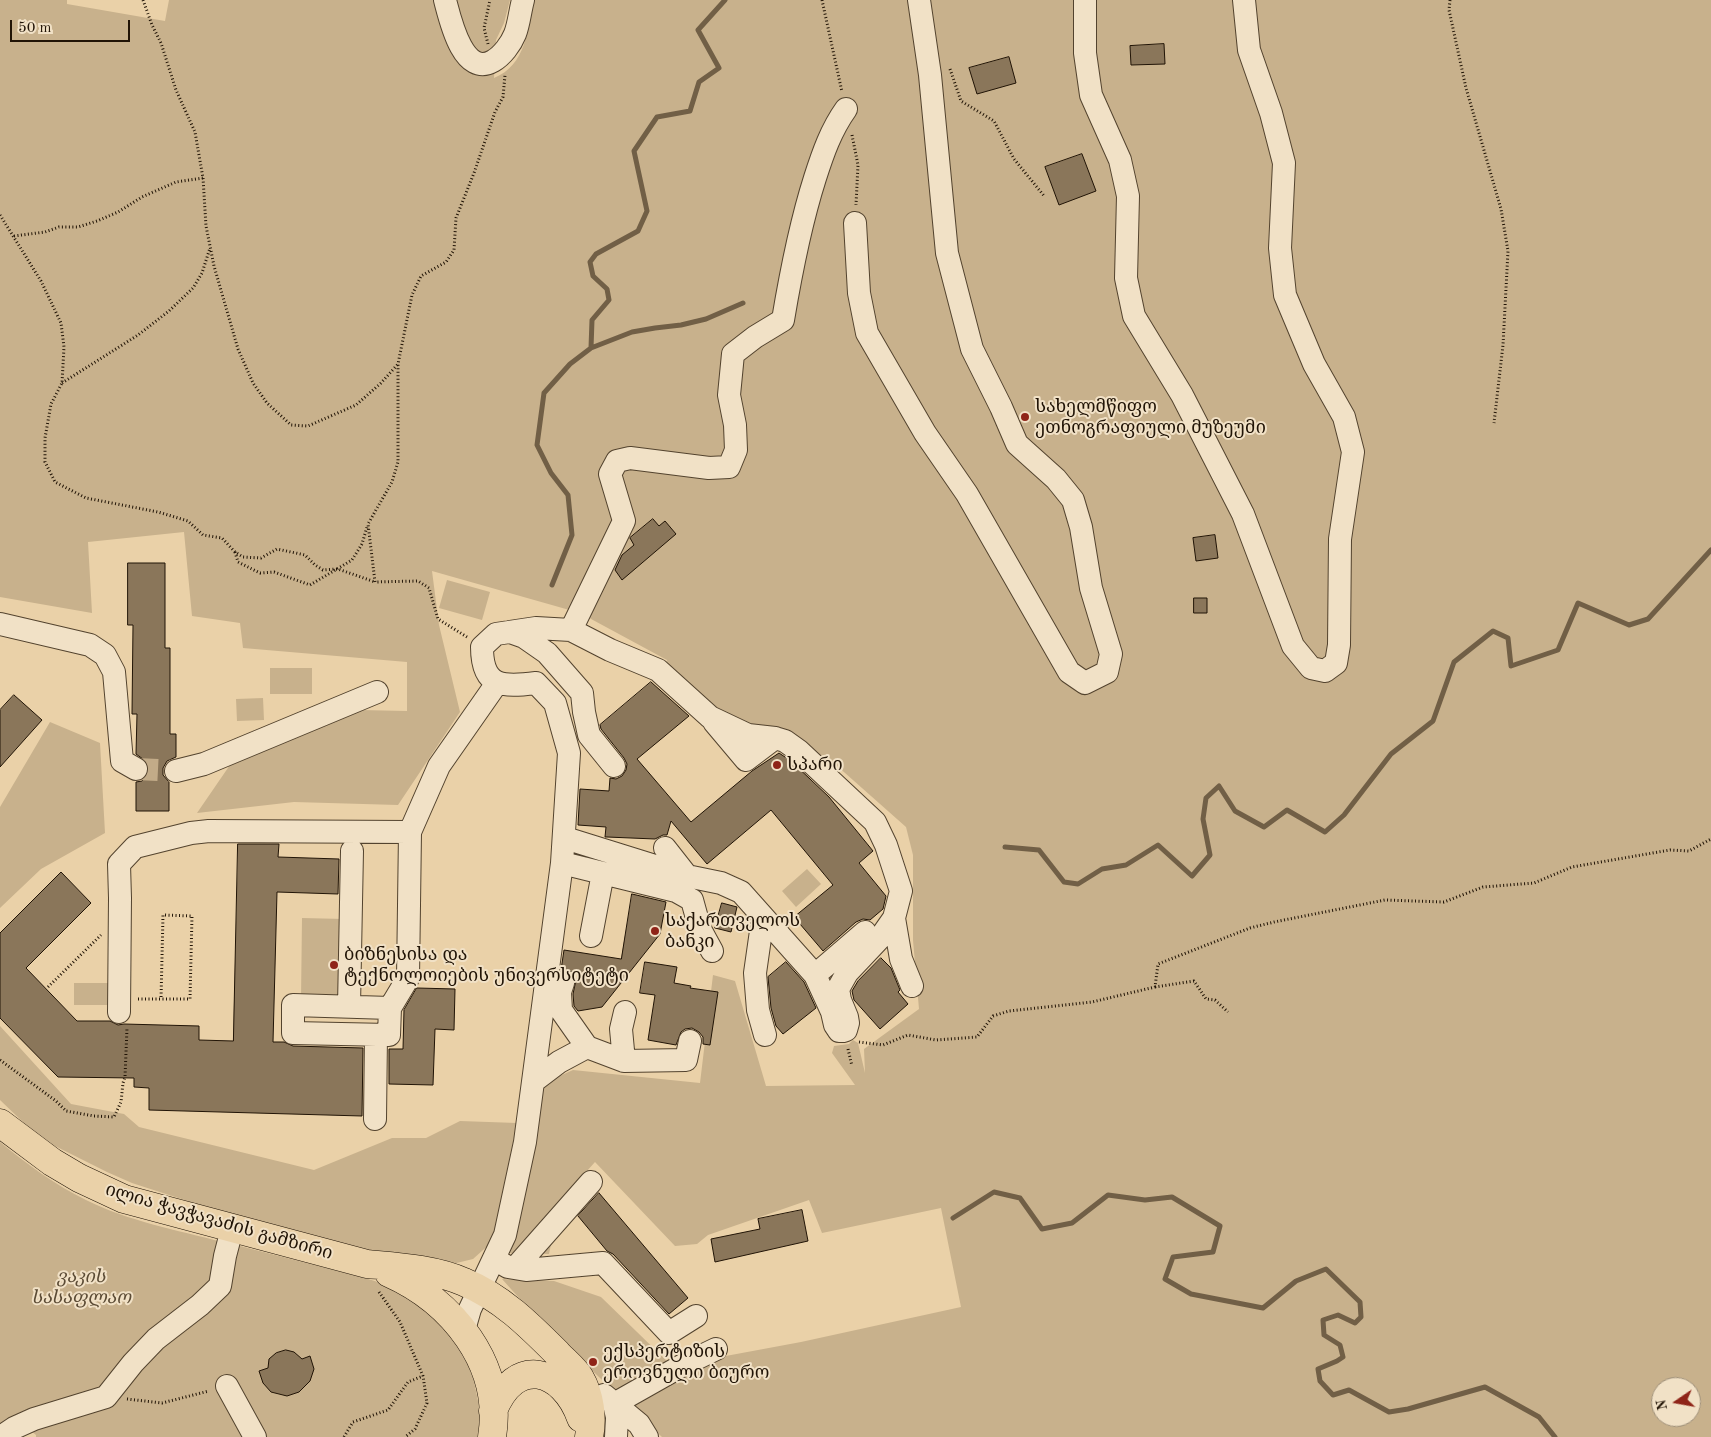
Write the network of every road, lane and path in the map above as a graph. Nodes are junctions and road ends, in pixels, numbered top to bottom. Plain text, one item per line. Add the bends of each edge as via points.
1 (143, 0) edge
2 (445, 0) edge
3 (490, 0) edge
4 (523, 0) edge
5 (919, 0) edge
6 (1085, 0) edge
7 (1244, 0) edge
8 (1450, 0) edge
9 (488, 46) dead end
10 (949, 67) dead end
11 (505, 73) dead end
12 (846, 109) dead end
13 (204, 178) junction
14 (1044, 197) dead end
15 (0, 215) edge
16 (855, 223) dead end
17 (14, 236) junction
18 (210, 248) junction
19 (398, 364) junction
20 (62, 383) junction
21 (1494, 423) dead end
22 (368, 524) junction
23 (235, 552) junction
24 (338, 569) junction
25 (375, 582) junction
26 (0, 624) edge
27 (571, 630) junction
28 (510, 632) junction
29 (482, 647) junction
30 (497, 683) junction
31 (377, 692) dead end
32 (614, 766) dead end
33 (136, 769) dead end
34 (176, 771) tunnel mouth
35 (410, 832) junction
36 (565, 838) junction
37 (1711, 839) edge
38 (665, 848) dead end
39 (352, 851) dead end
40 (562, 863) junction
41 (603, 873) junction
42 (688, 876) junction
43 (120, 917) junction
44 (763, 917) junction
45 (894, 918) junction
46 (865, 932) dead end
47 (591, 936) dead end
48 (712, 951) dead end
49 (815, 975) junction
50 (564, 983) dead end
51 (912, 986) dead end
52 (48, 987) dead end
53 (1155, 987) junction
54 (161, 999) junction
55 (349, 1006) junction
56 (390, 1008) junction
57 (126, 1011) junction
58 (1228, 1012) dead end
59 (376, 1035) junction
60 (765, 1035) dead end
61 (690, 1041) dead end
62 (847, 1047) dead end
63 (590, 1049) junction
64 (0, 1060) edge
65 (624, 1061) junction
66 (534, 1081) junction
67 (375, 1119) dead end
68 (0, 1123) edge
69 (591, 1182) dead end
70 (232, 1229) junction
71 (494, 1260) junction
72 (367, 1264) junction
73 (515, 1268) junction
74 (450, 1276) junction
75 (480, 1289) junction
76 (377, 1291) dead end
77 (696, 1316) dead end
78 (464, 1330) junction
79 (716, 1349) dead end
80 (424, 1376) junction
81 (579, 1376) junction
82 (227, 1386) joint
83 (106, 1397) junction
84 (614, 1404) junction
85 (493, 1424) edge
86 (1, 1437) edge
87 (255, 1437) edge
88 (344, 1437) edge
89 (405, 1437) edge
90 (584, 1437) edge
91 (589, 1437) edge
92 (616, 1437) edge
93 (646, 1437) edge

1 - 13 path via 195,132
2 - 4 street via 462,49 470,59 488,64 502,54 515,35
3 - 9 path via 484,28
5 - 16 street via 930,75 947,253 972,349 1017,444 1074,500 1082,528 1091,588 1111,654 1107,672 1085,682 1069,672 967,494 925,433 868,333 859,293
6 - 7 street via 1085,53 1091,96 1120,160 1128,196 1126,278 1134,316 1182,395 1243,514 1293,646 1311,668 1325,672 1336,662 1339,645 1340,539 1354,452 1344,417 1314,364 1285,295 1280,248 1284,163 1249,50
8 - 21 path via 1449,10 1466,88 1501,209 1508,251 1503,345
10 - 14 path via 960,101 994,121 1014,159
11 - 19 path via 503,97 456,218 454,250 446,262 421,276 412,295
12 - 27 street via 834,125 808,200 783,320 733,354 729,395 736,450 729,467 710,468 630,458 617,461 610,474 624,521
13 - 17 path via 160,188 98,221
13 - 18 path via 204,212
15 - 17 path
17 - 20 path via 41,280 61,323 64,347
18 - 19 path via 238,348 253,383 267,403 291,424 308,426 356,405
18 - 20 path via 193,288 169,311 138,335
19 - 22 path via 398,462 392,482
20 - 23 path via 51,404 46,438 45,462 55,482 86,498 188,521 203,535 222,538
22 - 24 path via 362,544 352,560
22 - 25 path
23 - 24 path via 243,557 261,558 277,549 305,555 323,570
23 - 24 path via 238,562 260,573 274,572 310,585
24 - 25 path
25 - 29 path via 418,581 429,588 438,619
26 - 33 street via 90,645 105,655 114,672 122,761
27 - 28 street via 536,628
27 - 45 street via 658,670 710,717 748,735 785,741 799,751 876,822 901,891
28 - 29 street via 496,634
28 - 32 street via 524,637 547,653 582,693 589,735
29 - 30 street via 487,674
30 - 35 street via 439,766
30 - 36 street via 511,686 536,683 556,703 569,753
31 - 34 street via 204,764
35 - 43 street via 209,832 135,847 118,864
35 - 56 street via 408,978
36 - 40 street
36 - 42 street
37 - 53 path via 1689,851 1670,850 1572,867 1534,883 1483,887 1444,902 1385,900 1250,928 1158,964
38 - 42 street
39 - 55 street
40 - 41 street
40 - 66 street
41 - 47 street
41 - 48 street via 676,891 692,900 700,928
42 - 44 street via 722,883 742,892
43 - 52 path
43 - 57 street
44 - 49 street
44 - 60 street via 755,973 758,1010
45 - 49 street via 842,980 838,989 848,1023 843,1032 835,1025
45 - 51 street via 901,959
46 - 49 street
50 - 63 street via 560,992 561,1010
53 - 58 path via 1194,981 1206,999 1214,1000
53 - 62 path via 1092,1002 1009,1011 993,1016 977,1038 936,1040 908,1035 883,1044 860,1041
54 - 54 path via 190,999 192,916 163,915
54 - 57 path
55 - 56 street
55 - 59 street via 293,1005 293,1033
56 - 59 street via 388,1035
57 - 64 path via 125,1077 121,1102 114,1118 66,1111
59 - 67 street
61 - 65 street via 686,1060
63 - 65 street
63 - 65 street via 623,1020
63 - 66 street via 559,1062
66 - 71 street via 505,1236
68 - 70 main road, ილია ჭავჭავაძის გამზირი via 52,1162 100,1189 124,1199
69 - 73 street
70 - 72 main road, ილია ჭავჭავაძის გამზირი
70 - 83 street via 220,1286 156,1339
71 - 73 street
71 - 74 street
71 - 75 street
72 - 74 main road
72 - 78 main road via 416,1287 447,1311
73 - 77 street via 526,1270 603,1263 669,1333
74 - 75 main road
75 - 78 street
75 - 81 main road via 532,1328
76 - 80 path via 400,1322
78 - 85 main road via 486,1369
79 - 84 street
80 - 88 path via 408,1382 388,1410 353,1422
80 - 89 path via 427,1403 415,1429
81 - 84 street
81 - 91 main road via 590,1405
82 - 83 path via 162,1403
82 - 87 street
83 - 86 street via 34,1419
84 - 92 street
84 - 93 street via 639,1424
85 - 90 main road via 499,1398 505,1388 529,1375 548,1377 569,1392 582,1419

